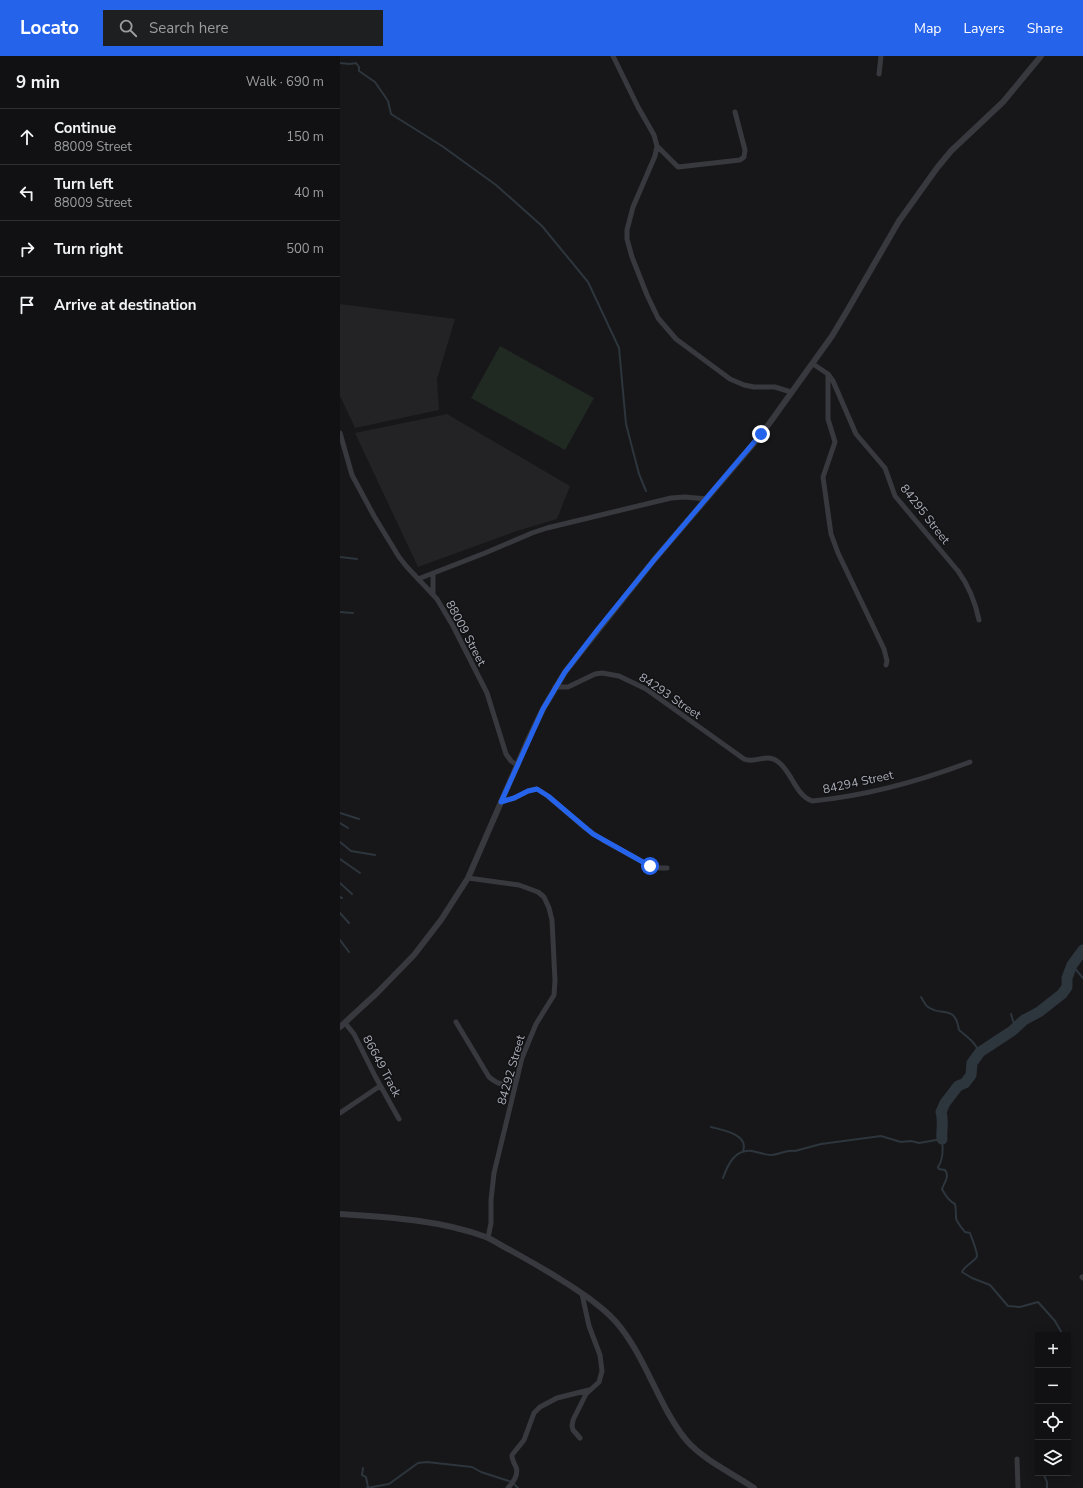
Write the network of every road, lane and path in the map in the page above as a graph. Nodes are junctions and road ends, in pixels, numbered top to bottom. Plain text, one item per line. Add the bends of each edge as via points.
1 (613, 56) edge
2 (881, 56) edge
3 (1041, 56) edge
4 (879, 74) dead end
5 (735, 112) dead end
6 (658, 146) junction
7 (813, 364) junction
8 (828, 374) junction
9 (791, 392) junction
10 (340, 433) edge
11 (707, 499) junction
12 (433, 574) junction
13 (418, 580) junction
14 (433, 594) junction
15 (979, 620) dead end
16 (886, 665) dead end
17 (555, 687) junction
18 (766, 757) joint
19 (970, 762) dead end
20 (517, 764) junction
21 (501, 802) junction
22 (667, 868) dead end
23 (468, 878) junction
24 (456, 1022) dead end
25 (343, 1025) edge
26 (518, 1074) junction
27 (380, 1086) junction
28 (340, 1113) edge
29 (399, 1119) dead end
30 (340, 1214) edge
31 (488, 1238) junction
32 (582, 1294) junction
33 (590, 1390) junction
34 (580, 1438) dead end
35 (1017, 1459) dead end
36 (508, 1488) edge
37 (754, 1488) edge
38 (1018, 1488) edge

1 - 6 street
2 - 4 street
3 - 7 street via 1003,102 951,151 937,168 899,221 847,312
5 - 6 street via 745,150 744,157 740,160 678,167
6 - 9 street via 633,207 627,230 629,247 658,318 676,339 730,379 744,385 775,387
7 - 8 street, 84295 Street
7 - 9 street
8 - 15 street, 84295 Street via 856,434 885,468 895,496 966,583
8 - 16 street via 828,419 835,442 823,477 831,534 884,649
9 - 11 street via 753,445
10 - 13 street, 88009 Street via 352,475 363,496 399,557
11 - 12 street via 671,498 547,528
11 - 17 street via 598,629
12 - 13 street
12 - 14 street
13 - 14 street, 88009 Street
14 - 20 street, 88009 Street via 444,609 487,694 506,754
17 - 18 street, 84293 Street via 568,687 595,674 619,676 646,689 744,759 754,761
17 - 20 street
18 - 19 street, 84294 Street via 781,764 806,799 812,802 876,790
20 - 21 street
21 - 22 street via 537,789 593,834 650,866
21 - 23 street
23 - 25 street via 414,956
23 - 26 street, 84292 Street via 531,888 544,898 552,920 554,995 536,1024
24 - 26 street via 489,1077 504,1085
25 - 27 street, 86649 Track via 354,1034
26 - 31 street, 84292 Street via 494,1173
27 - 28 street
27 - 29 street, 86649 Track
30 - 31 street via 438,1224
31 - 32 street via 531,1261
32 - 33 street via 589,1326 602,1363 599,1382
32 - 37 street via 608,1314 624,1331 668,1412 688,1442 712,1462
33 - 34 street via 582,1400 573,1420 574,1430
33 - 36 street via 557,1398 537,1410 524,1440 512,1455 517,1474
35 - 38 street

